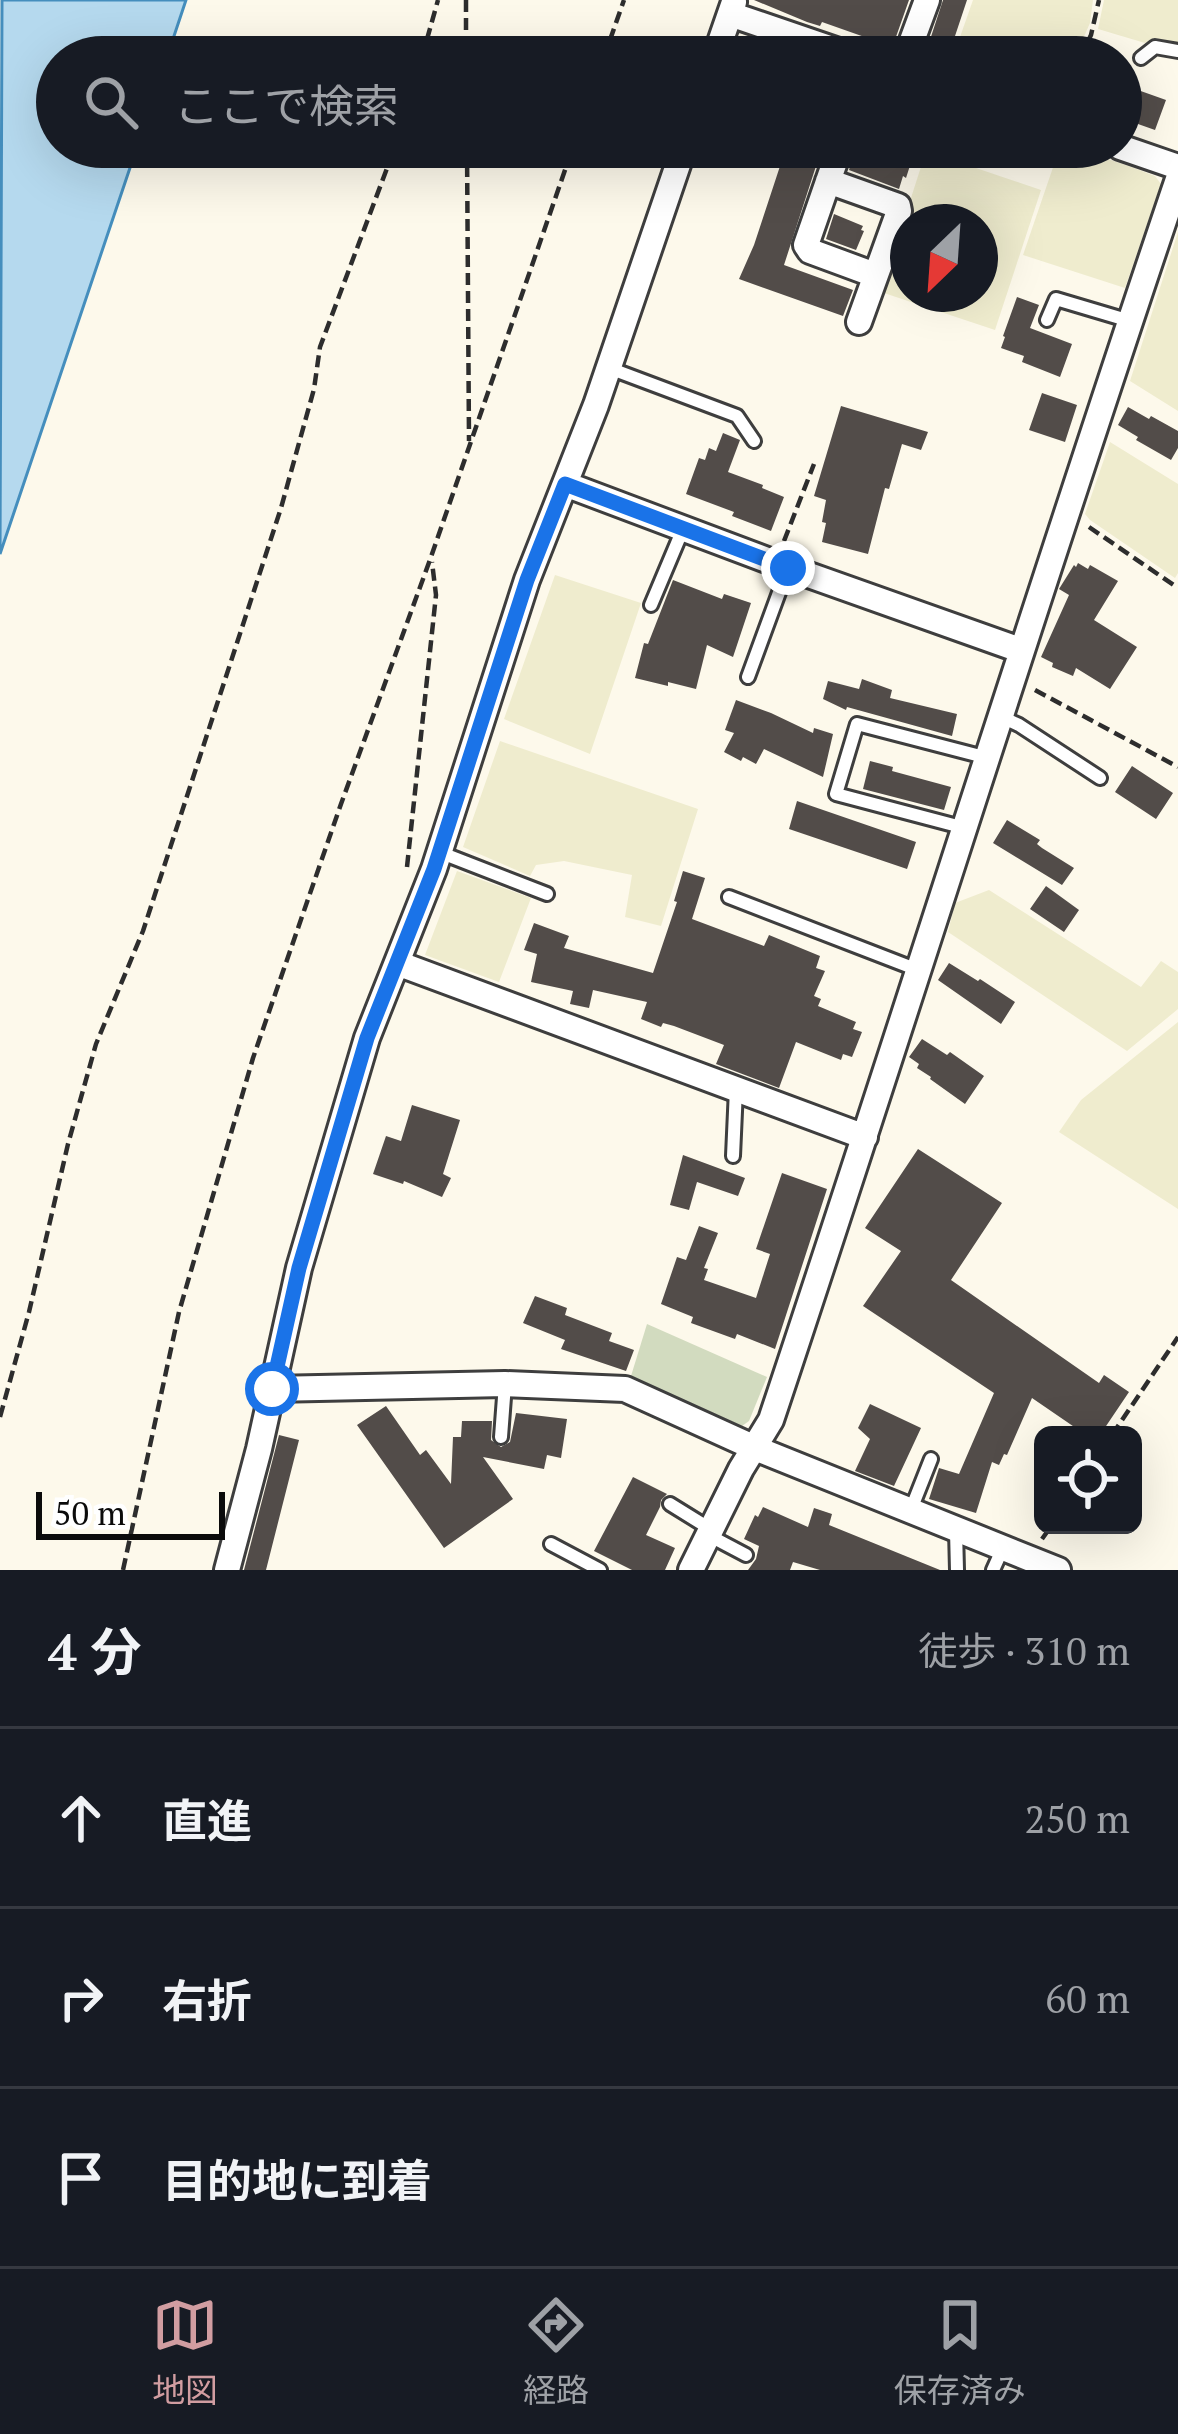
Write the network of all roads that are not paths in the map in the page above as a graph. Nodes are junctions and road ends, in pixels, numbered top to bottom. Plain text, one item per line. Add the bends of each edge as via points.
1 (927, 0) edge
2 (732, 7) edge
3 (722, 36) edge
4 (804, 36) edge
5 (914, 36) edge
6 (1178, 51) edge
7 (1142, 57) edge
8 (1142, 154) edge
9 (1178, 166) edge
10 (677, 168) edge
11 (833, 168) edge
12 (1178, 179) edge
13 (828, 181) junction
14 (875, 275) junction
15 (1047, 320) dead end
16 (1130, 321) junction
17 (859, 322) dead end
18 (609, 368) junction
19 (754, 441) dead end
20 (565, 484) junction
21 (683, 529) junction
22 (782, 565) junction
23 (651, 605) dead end
24 (1020, 650) junction
25 (748, 677) dead end
26 (1002, 718) junction
27 (988, 758) junction
28 (1100, 778) dead end
29 (966, 829) junction
30 (439, 852) junction
31 (547, 894) dead end
32 (729, 898) dead end
33 (397, 963) junction
34 (919, 971) junction
35 (736, 1089) junction
36 (865, 1137) junction
37 (733, 1156) dead end
38 (505, 1384) junction
39 (272, 1389) junction
40 (501, 1437) dead end
41 (755, 1448) junction
42 (931, 1459) dead end
43 (670, 1504) dead end
44 (910, 1512) junction
45 (956, 1531) junction
46 (711, 1533) junction
47 (551, 1544) dead end
48 (746, 1555) dead end
49 (998, 1560) edge
50 (227, 1570) edge
51 (600, 1570) edge
52 (691, 1570) edge
53 (957, 1570) edge
54 (1058, 1570) edge

1 - 5 street
2 - 3 street
2 - 4 street
6 - 7 lane via 1155,47
8 - 9 street
10 - 18 street
11 - 13 street
12 - 16 street
13 - 14 street via 806,245
13 - 14 street via 898,206
14 - 17 street
15 - 16 lane via 1056,299
16 - 24 street
18 - 19 lane via 737,416
18 - 20 street
20 - 21 street
20 - 30 street
21 - 22 street
21 - 23 lane
22 - 24 street
22 - 25 lane
24 - 26 street
26 - 27 street
26 - 28 lane
27 - 29 street
27 - 29 lane via 856,724 836,794
29 - 34 street
30 - 31 lane
30 - 33 street
32 - 34 lane
33 - 35 street
33 - 39 street via 305,1247
34 - 36 street
35 - 36 street
35 - 37 lane
36 - 41 street
38 - 39 street
38 - 40 lane
38 - 41 street via 625,1389
39 - 50 street
41 - 44 street
41 - 46 street
42 - 44 lane
43 - 46 lane
44 - 45 street
45 - 49 street
45 - 53 lane
46 - 48 lane
46 - 52 street
47 - 51 lane
49 - 54 street

